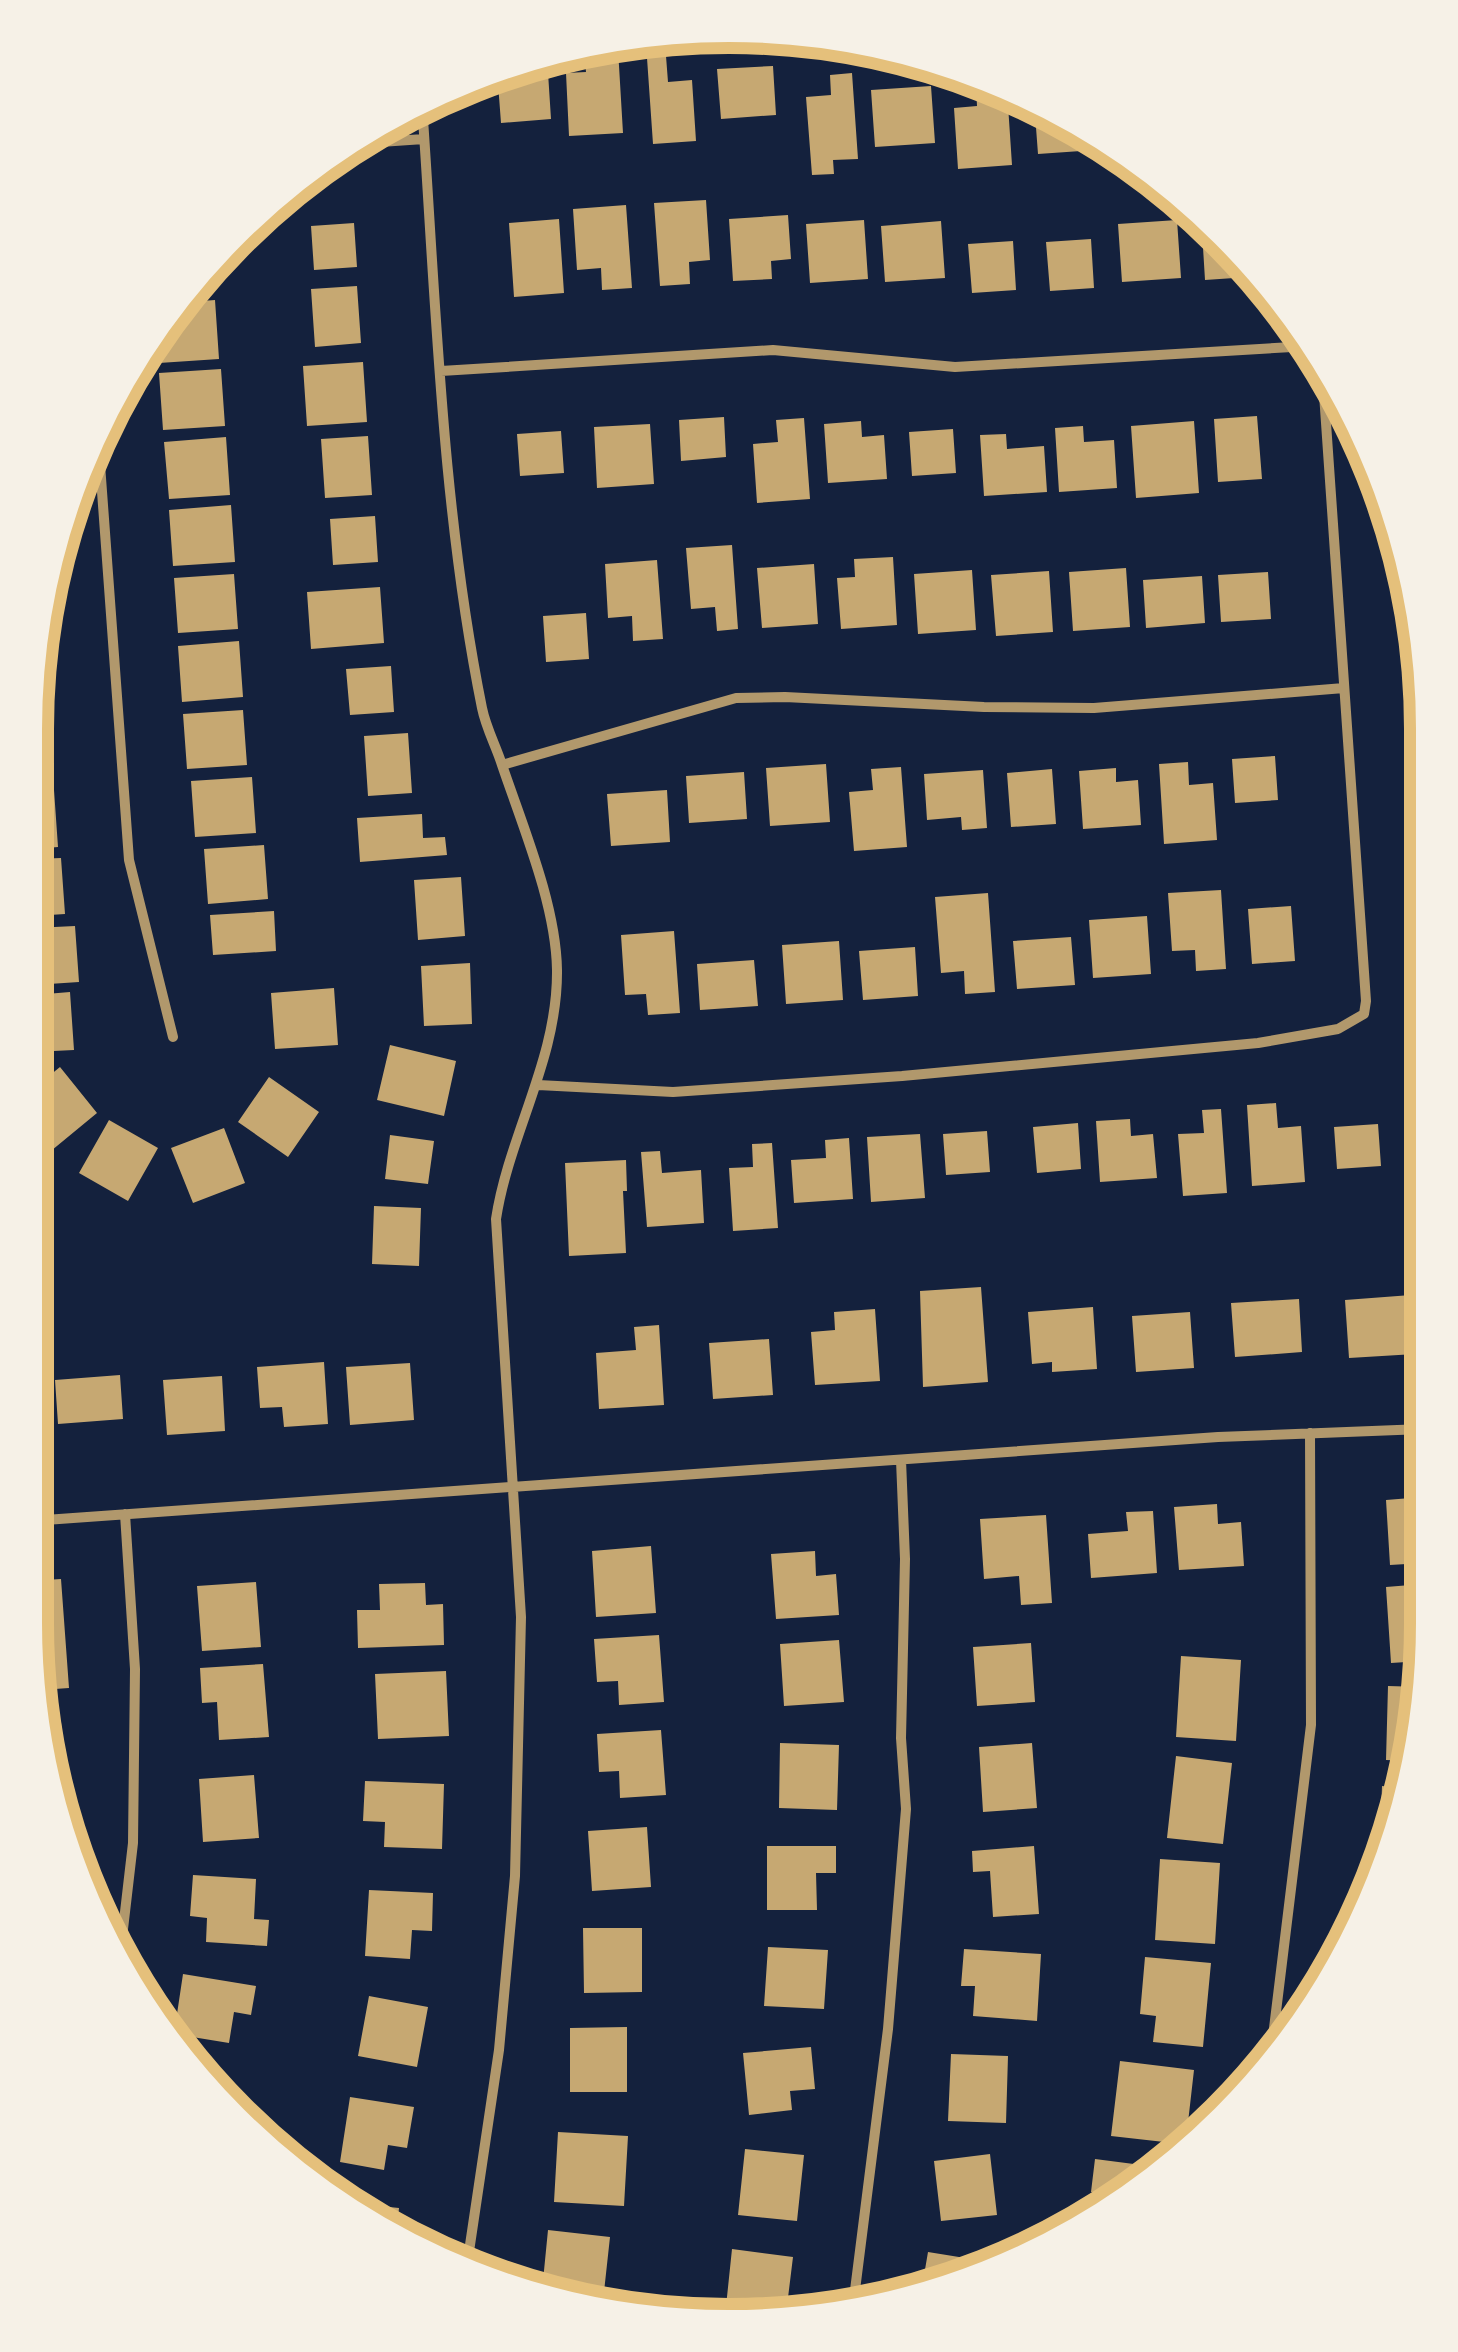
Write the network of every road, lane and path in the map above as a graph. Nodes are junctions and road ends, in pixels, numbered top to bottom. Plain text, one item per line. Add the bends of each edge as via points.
1 (423, 121) edge
2 (424, 139) junction
3 (383, 142) edge
4 (1294, 347) edge
5 (441, 371) junction
6 (1324, 398) edge
7 (100, 466) edge
8 (1344, 688) junction
9 (502, 764) junction
10 (172, 1037) dead end
11 (538, 1085) junction
12 (1410, 1429) edge
13 (1310, 1433) junction
14 (901, 1460) junction
15 (514, 1488) junction
16 (126, 1514) junction
17 (48, 1520) edge
18 (122, 1932) edge
19 (1273, 2033) edge
20 (469, 2253) edge
21 (855, 2292) edge

1 - 2 street
2 - 3 street
2 - 5 street
4 - 5 street via 955,367 774,350
5 - 9 street via 461,574 483,712
6 - 8 street
7 - 10 street via 129,860
8 - 9 street via 1094,708 736,698
8 - 11 street via 1366,1001 1354,1023 1258,1043 902,1076 673,1092
9 - 11 street via 546,902 557,968 554,1020
11 - 15 street via 496,1219
12 - 13 street
13 - 14 street
13 - 19 street via 1311,1725
14 - 15 street
14 - 21 street via 906,1809 888,2028
15 - 16 street
15 - 20 street via 521,1617 515,1876 499,2050
16 - 17 street
16 - 18 street via 135,1669 132,1843

